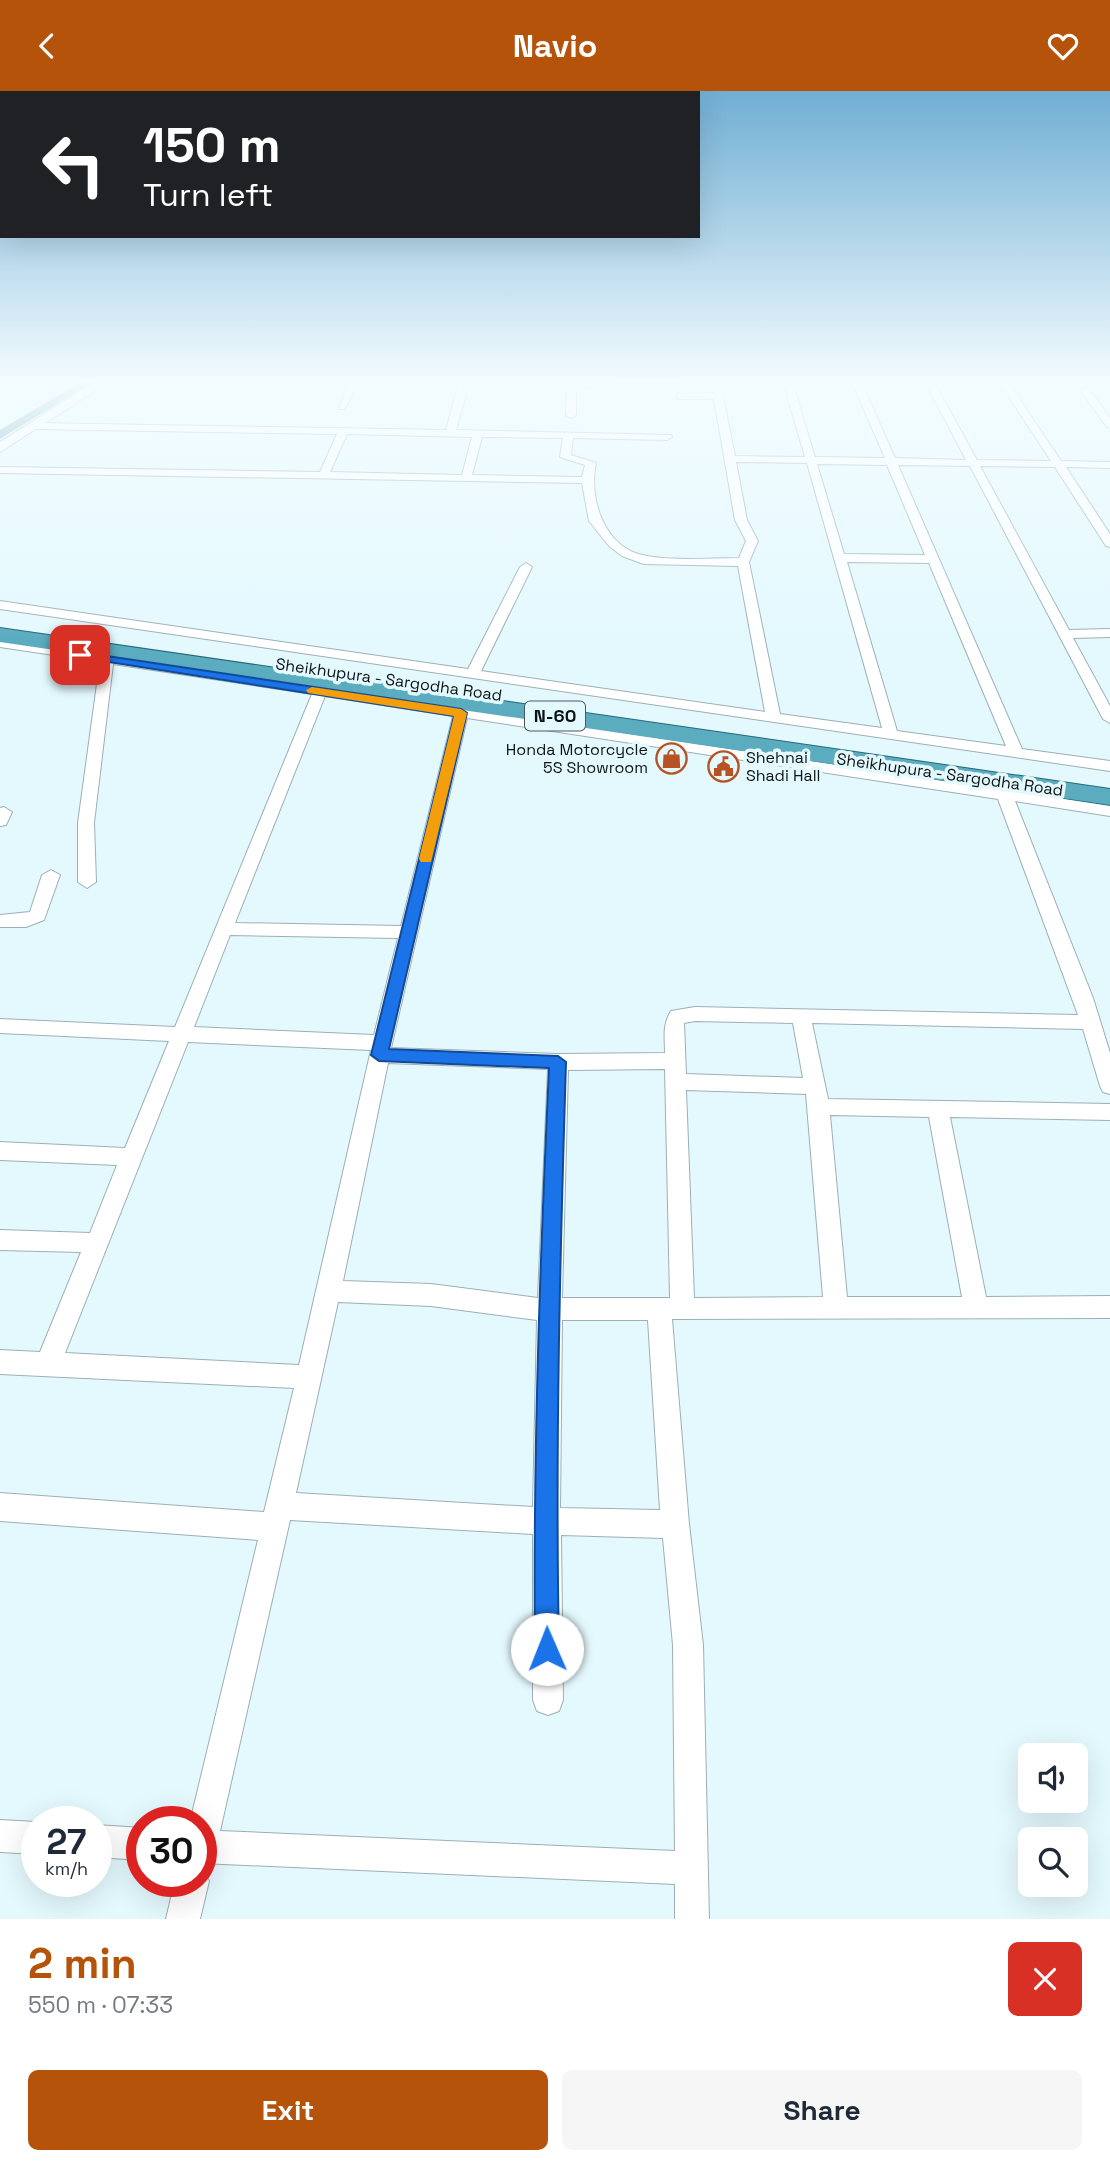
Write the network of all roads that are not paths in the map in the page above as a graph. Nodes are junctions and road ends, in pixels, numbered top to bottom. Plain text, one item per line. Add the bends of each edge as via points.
1 (327, 467) edge
2 (469, 467) edge
3 (590, 467) edge
4 (731, 467) edge
5 (813, 467) edge
6 (894, 467) edge
7 (976, 467) edge
8 (1057, 467) edge
9 (0, 470) edge
10 (324, 475) junction
11 (466, 478) junction
12 (587, 480) junction
13 (1095, 522) junction
14 (1110, 522) edge
15 (1110, 544) edge
16 (839, 558) junction
17 (933, 559) junction
18 (743, 562) junction
19 (526, 566) dead end
20 (0, 605) edge
21 (0, 621) edge
22 (1110, 633) edge
23 (1064, 634) junction
24 (0, 635) edge
25 (0, 643) edge
26 (107, 659) junction
27 (472, 674) junction
28 (320, 691) junction
29 (461, 713) junction
30 (773, 717) junction
31 (1110, 719) edge
32 (891, 734) junction
33 (1016, 752) junction
34 (1110, 766) edge
35 (1110, 784) edge
36 (1006, 796) junction
37 (1110, 797) edge
38 (1110, 811) edge
39 (51, 875) dead end
40 (87, 882) dead end
41 (0, 921) edge
42 (224, 929) junction
43 (408, 932) junction
44 (801, 1016) junction
45 (1090, 1021) junction
46 (0, 1026) edge
47 (182, 1033) junction
48 (381, 1049) junction
49 (558, 1062) junction
50 (675, 1072) junction
51 (1110, 1086) edge
52 (817, 1096) junction
53 (938, 1108) junction
54 (1110, 1112) edge
55 (0, 1151) edge
56 (132, 1157) junction
57 (0, 1240) edge
58 (97, 1243) junction
59 (329, 1291) junction
60 (1110, 1307) edge
61 (548, 1308) junction
62 (671, 1308) junction
63 (836, 1308) junction
64 (976, 1308) junction
65 (0, 1362) edge
66 (48, 1364) junction
67 (309, 1377) junction
68 (0, 1507) edge
69 (276, 1517) junction
70 (545, 1521) junction
71 (675, 1524) junction
72 (548, 1700) dead end
73 (210, 1806) edge
74 (0, 1836) edge
75 (21, 1837) edge
76 (217, 1847) edge
77 (690, 1867) junction
78 (188, 1897) edge
79 (183, 1919) edge
80 (692, 1919) edge

1 - 10 street
2 - 11 street
3 - 12 street
4 - 18 street via 741,520 752,541
5 - 16 street
6 - 17 street
7 - 23 street
8 - 13 street
9 - 10 street
10 - 11 street
11 - 12 street
12 - 18 street via 595,521 631,556
13 - 14 street
13 - 15 street
16 - 17 street
16 - 32 street
17 - 33 street
18 - 30 street
19 - 27 street
20 - 27 street
21 - 35 highway, Sheikhupura - Sargodha Road / N-60
22 - 23 street
23 - 31 street
24 - 37 highway, Sheikhupura - Sargodha Road / N-60
25 - 26 street
26 - 28 street
26 - 40 street via 86,823
27 - 30 street
28 - 29 street
28 - 42 street
29 - 36 street
29 - 43 street
30 - 32 street
32 - 33 street
33 - 34 street
36 - 38 street
36 - 45 street
39 - 41 street via 38,916
42 - 43 street
42 - 47 street
43 - 48 street
44 - 45 street
44 - 50 street via 678,1016 674,1022
44 - 52 street
45 - 51 street
46 - 47 street
47 - 48 street
47 - 56 street
48 - 49 street
48 - 59 street
49 - 50 street
49 - 61 street
50 - 52 street
50 - 62 street
52 - 53 street
52 - 63 street
53 - 54 street
53 - 64 street
55 - 56 street
56 - 58 street
57 - 58 street
58 - 66 street
59 - 61 street via 431,1295
59 - 67 street
60 - 64 street
61 - 62 street
61 - 70 street
62 - 63 street
62 - 71 street
63 - 64 street
65 - 66 street
66 - 67 street
67 - 69 street
68 - 69 street
69 - 70 street
69 - 73 street
70 - 71 street
70 - 72 street
71 - 77 street via 688,1645
74 - 75 street
76 - 77 street
77 - 80 street
78 - 79 street

